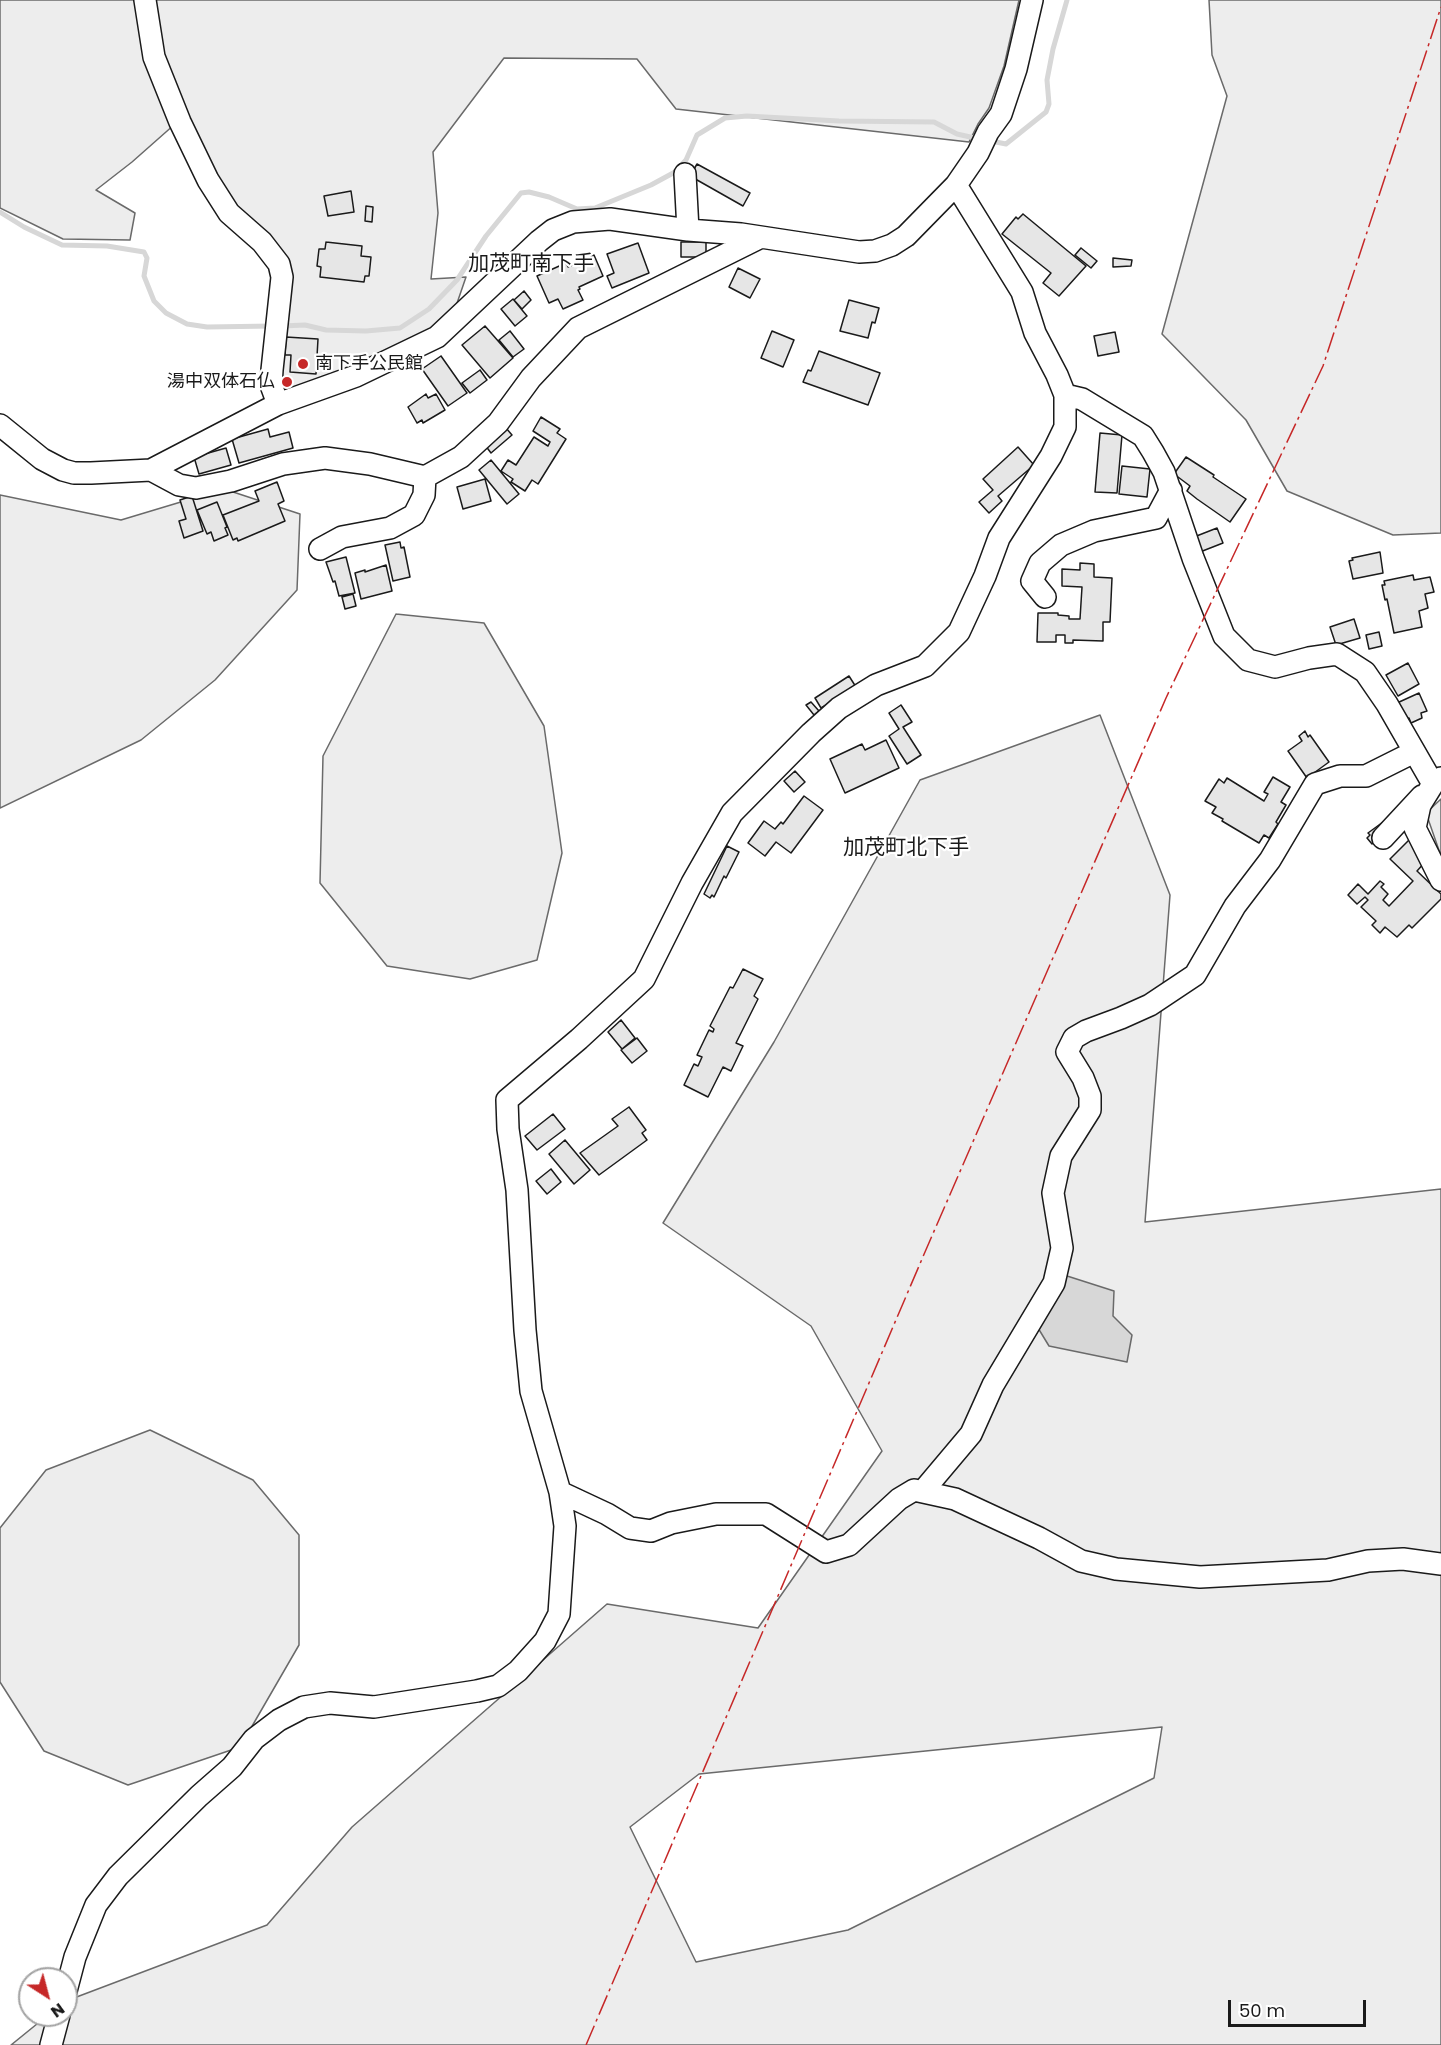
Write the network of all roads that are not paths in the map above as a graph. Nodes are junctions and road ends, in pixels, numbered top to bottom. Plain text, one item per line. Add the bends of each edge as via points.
1 (145, 0) edge
2 (1032, 0) edge
3 (685, 174) dead end
4 (956, 185) junction
5 (688, 230) junction
6 (759, 238) junction
7 (1065, 395) junction
8 (278, 404) junction
9 (0, 425) edge
10 (152, 470) junction
11 (424, 477) junction
12 (1171, 490) junction
13 (320, 549) dead end
14 (1045, 597) dead end
15 (1414, 752) junction
16 (1437, 781) edge
17 (1383, 838) dead end
18 (1441, 880) edge
19 (923, 1491) junction
20 (560, 1492) junction
21 (1441, 1564) edge
22 (72, 1967) edge
23 (56, 2027) edge
24 (51, 2045) edge

1 - 8 street via 154,57 208,180 229,213 262,242 279,264 282,277 272,385
2 - 4 street via 1016,69 1000,114
3 - 5 street
4 - 6 street via 906,236 875,251
4 - 7 street via 1022,292 1035,333
5 - 6 street
5 - 8 street via 610,219 573,222 553,230 437,337 356,376
6 - 11 street via 578,328 531,378 498,423 461,457
7 - 12 street via 1082,399 1143,436
7 - 20 street via 1065,427 1052,456 999,538 959,632 925,666 876,685 840,708 732,813 644,979 507,1100 531,1391
8 - 10 street
9 - 10 street via 42,459 63,470
10 - 11 street via 179,485 196,488 283,464 325,458
11 - 13 street via 424,495 414,515 390,528 342,537
12 - 14 street via 1156,518 1094,531 1061,545 1040,563 1032,581
12 - 15 street via 1224,636 1248,660 1275,667 1337,654 1365,672
15 - 16 street
15 - 19 street via 1366,776 1340,776 1316,784 1270,860 1235,906 1195,975 1150,1005 1074,1038 1067,1052 1083,1078 1090,1110 1061,1156 1053,1192 1062,1248 1054,1282 993,1385 971,1434
16 - 17 street
16 - 18 street via 1420,805 1415,828
19 - 20 street via 914,1490 899,1498 849,1545 826,1552 766,1514 716,1514 651,1531 630,1528
19 - 21 street via 955,1499 1081,1561 1116,1569 1200,1577 1328,1570 1368,1561 1403,1559
20 - 22 street via 565,1526 559,1614 545,1641 518,1671 498,1686 477,1691 374,1707 330,1703 304,1707 279,1720 254,1739 232,1767 118,1876 96,1905
23 - 24 street

